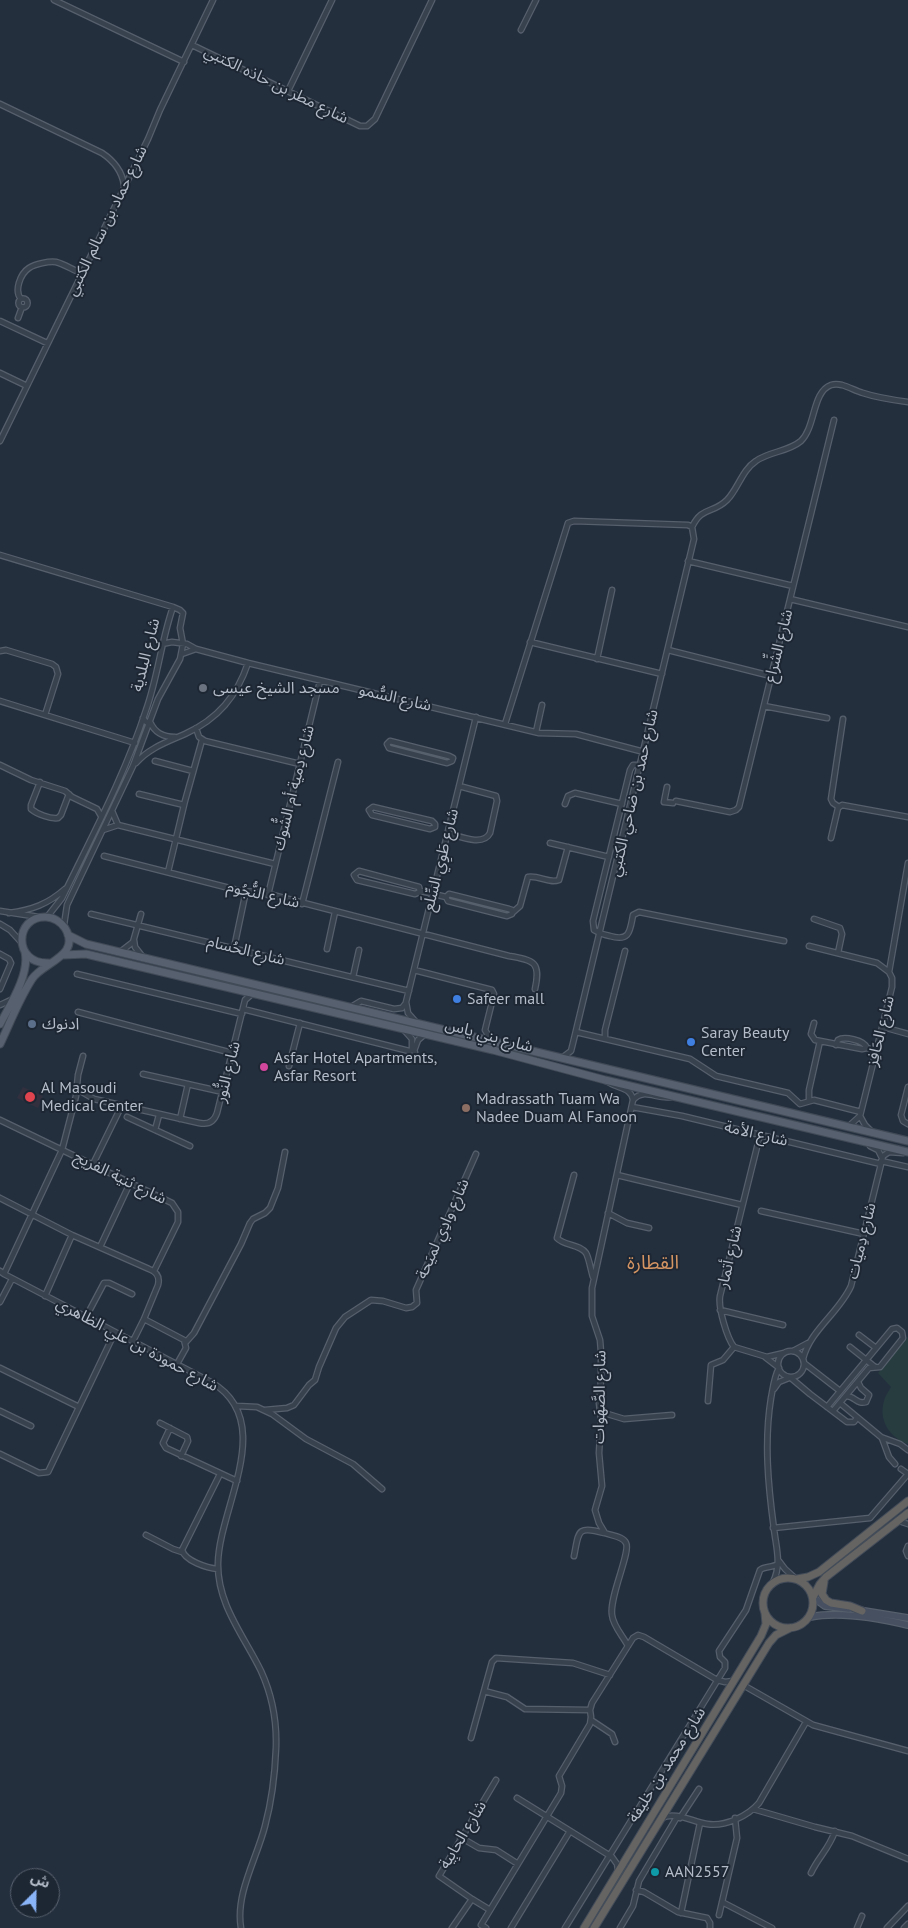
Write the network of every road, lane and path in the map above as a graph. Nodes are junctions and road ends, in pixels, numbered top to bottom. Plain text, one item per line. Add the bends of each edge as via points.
1 (54, 0) edge
2 (213, 0) edge
3 (332, 0) edge
4 (432, 0) edge
5 (536, 0) edge
6 (64, 2) edge
7 (521, 30) dead end
8 (192, 45) junction
9 (184, 62) junction
10 (288, 91) junction
11 (1, 104) edge
12 (0, 111) edge
13 (124, 187) junction
14 (81, 274) junction
15 (0, 321) edge
16 (14, 328) junction
17 (47, 344) junction
18 (2, 374) edge
19 (0, 380) edge
20 (27, 386) junction
21 (908, 402) edge
22 (834, 420) dead end
23 (0, 439) edge
24 (683, 526) junction
25 (692, 527) junction
26 (694, 534) junction
27 (0, 555) edge
28 (688, 561) junction
29 (793, 586) junction
30 (612, 590) dead end
31 (790, 599) junction
32 (172, 607) junction
33 (908, 627) edge
34 (530, 642) junction
35 (162, 644) junction
36 (183, 644) junction
37 (196, 649) junction
38 (668, 650) junction
39 (0, 651) edge
40 (182, 654) junction
41 (597, 659) junction
42 (248, 663) junction
43 (662, 674) junction
44 (771, 676) junction
45 (320, 681) junction
46 (0, 701) edge
47 (542, 705) dead end
48 (764, 706) junction
49 (46, 715) junction
50 (143, 718) junction
51 (476, 718) junction
52 (826, 718) dead end
53 (843, 719) dead end
54 (150, 722) junction
55 (505, 724) junction
56 (196, 728) junction
57 (536, 732) junction
58 (177, 737) junction
59 (202, 740) junction
60 (135, 743) junction
61 (131, 752) junction
62 (644, 752) junction
63 (138, 755) junction
64 (453, 760) junction
65 (155, 761) dead end
66 (338, 762) dead end
67 (465, 763) junction
68 (300, 764) junction
69 (0, 765) edge
70 (641, 765) junction
71 (133, 766) junction
72 (193, 771) junction
73 (40, 782) junction
74 (459, 786) junction
75 (666, 787) dead end
76 (69, 794) junction
77 (139, 794) dead end
78 (565, 804) dead end
79 (622, 804) junction
80 (184, 805) junction
81 (107, 806) junction
82 (839, 807) junction
83 (97, 808) junction
84 (112, 811) junction
85 (101, 817) junction
86 (908, 817) edge
87 (118, 825) junction
88 (436, 826) junction
89 (103, 830) junction
90 (448, 831) junction
91 (831, 838) dead end
92 (176, 839) junction
93 (550, 843) dead end
94 (568, 847) junction
95 (104, 856) dead end
96 (609, 857) junction
97 (908, 863) edge
98 (275, 864) junction
99 (168, 872) junction
100 (68, 886) junction
101 (421, 891) junction
102 (246, 892) junction
103 (432, 894) junction
104 (268, 895) junction
105 (446, 897) junction
106 (302, 904) junction
107 (0, 911) edge
108 (335, 912) junction
109 (9, 913) junction
110 (512, 913) junction
111 (91, 914) dead end
112 (141, 914) dead end
113 (45, 917) junction
114 (814, 919) dead end
115 (0, 924) edge
116 (138, 925) junction
117 (64, 926) junction
118 (423, 934) junction
119 (600, 934) junction
120 (68, 935) junction
121 (134, 940) junction
122 (784, 941) dead end
123 (809, 946) dead end
124 (23, 948) junction
125 (234, 948) junction
126 (327, 948) dead end
127 (359, 950) dead end
128 (625, 951) dead end
129 (119, 952) junction
130 (838, 953) junction
131 (0, 954) edge
132 (63, 955) junction
133 (144, 958) junction
134 (48, 963) junction
135 (414, 970) junction
136 (889, 972) junction
137 (77, 974) dead end
138 (353, 978) junction
139 (0, 989) edge
140 (535, 989) dead end
141 (240, 990) junction
142 (409, 991) junction
143 (253, 993) junction
144 (12, 999) junction
145 (246, 1000) junction
146 (406, 1002) junction
147 (0, 1006) edge
148 (351, 1007) junction
149 (243, 1011) junction
150 (78, 1012) dead end
151 (388, 1016) junction
152 (365, 1020) junction
153 (2, 1021) edge
154 (418, 1023) junction
155 (814, 1023) dead end
156 (300, 1024) junction
157 (883, 1027) junction
158 (404, 1029) junction
159 (604, 1030) junction
160 (576, 1032) junction
161 (426, 1034) junction
162 (908, 1034) edge
163 (595, 1036) junction
164 (606, 1039) junction
165 (492, 1041) junction
166 (820, 1041) junction
167 (0, 1044) edge
168 (836, 1045) junction
169 (867, 1048) junction
170 (876, 1050) junction
171 (411, 1051) junction
172 (571, 1051) junction
173 (232, 1053) junction
174 (83, 1056) dead end
175 (563, 1057) junction
176 (578, 1061) junction
177 (289, 1066) dead end
178 (600, 1067) junction
179 (143, 1074) dead end
180 (589, 1076) junction
181 (605, 1080) junction
182 (188, 1084) junction
183 (908, 1087) edge
184 (77, 1089) junction
185 (223, 1092) junction
186 (672, 1096) junction
187 (633, 1100) junction
188 (809, 1101) junction
189 (122, 1105) junction
190 (632, 1107) junction
191 (159, 1114) junction
192 (861, 1114) junction
193 (127, 1117) dead end
194 (180, 1119) junction
195 (0, 1120) edge
196 (908, 1124) edge
197 (848, 1126) junction
198 (155, 1130) junction
199 (872, 1132) junction
200 (760, 1135) junction
201 (861, 1141) junction
202 (908, 1141) edge
203 (190, 1146) dead end
204 (62, 1150) junction
205 (285, 1152) dead end
206 (907, 1152) edge
207 (476, 1154) dead end
208 (882, 1161) junction
209 (93, 1164) junction
210 (908, 1167) edge
211 (617, 1175) junction
212 (574, 1176) dead end
213 (130, 1183) junction
214 (0, 1198) edge
215 (742, 1205) junction
216 (761, 1211) dead end
217 (608, 1213) junction
218 (32, 1214) junction
219 (649, 1228) dead end
220 (72, 1234) junction
221 (864, 1234) junction
222 (100, 1247) junction
223 (154, 1271) junction
224 (1, 1273) edge
225 (593, 1277) junction
226 (12, 1279) junction
227 (132, 1294) dead end
228 (45, 1296) junction
229 (0, 1302) edge
230 (720, 1310) junction
231 (86, 1317) junction
232 (144, 1319) junction
233 (784, 1325) dead end
234 (115, 1332) junction
235 (859, 1334) dead end
236 (133, 1341) junction
237 (186, 1342) junction
238 (809, 1342) junction
239 (734, 1347) junction
240 (850, 1347) dead end
241 (876, 1348) junction
242 (792, 1352) junction
243 (784, 1353) junction
244 (764, 1356) junction
245 (866, 1360) junction
246 (804, 1361) junction
247 (177, 1364) junction
248 (778, 1367) junction
249 (0, 1368) edge
250 (876, 1368) junction
251 (791, 1378) junction
252 (858, 1382) junction
253 (840, 1391) junction
254 (772, 1393) junction
255 (846, 1396) junction
256 (708, 1401) dead end
257 (840, 1404) junction
258 (237, 1406) junction
259 (79, 1407) junction
260 (827, 1407) junction
261 (265, 1410) junction
262 (0, 1411) edge
263 (834, 1411) junction
264 (601, 1412) junction
265 (672, 1415) dead end
266 (857, 1418) junction
267 (160, 1423) dead end
268 (31, 1426) dead end
269 (170, 1428) junction
270 (881, 1437) junction
271 (896, 1443) junction
272 (908, 1450) edge
273 (887, 1452) junction
274 (0, 1454) edge
275 (181, 1456) junction
276 (895, 1464) dead end
277 (901, 1469) dead end
278 (220, 1474) junction
279 (908, 1474) edge
280 (237, 1481) junction
281 (382, 1489) dead end
282 (908, 1501) edge
283 (908, 1513) edge
284 (897, 1521) junction
285 (908, 1524) edge
286 (773, 1528) junction
287 (605, 1533) junction
288 (146, 1534) dead end
289 (908, 1546) edge
290 (182, 1552) junction
291 (574, 1556) dead end
292 (908, 1556) edge
293 (778, 1557) junction
294 (778, 1564) junction
295 (218, 1569) junction
296 (826, 1577) junction
297 (796, 1578) junction
298 (773, 1582) junction
299 (813, 1598) junction
300 (862, 1611) junction
301 (765, 1614) junction
302 (810, 1617) junction
303 (908, 1618) edge
304 (908, 1625) edge
305 (790, 1628) junction
306 (628, 1646) junction
307 (610, 1675) junction
308 (736, 1679) junction
309 (717, 1680) junction
310 (743, 1685) junction
311 (484, 1691) junction
312 (726, 1697) junction
313 (590, 1710) junction
314 (591, 1720) junction
315 (806, 1722) junction
316 (471, 1738) dead end
317 (615, 1742) dead end
318 (908, 1751) edge
319 (496, 1780) dead end
320 (698, 1788) dead end
321 (517, 1798) dead end
322 (670, 1804) junction
323 (753, 1809) junction
324 (547, 1817) junction
325 (679, 1817) junction
326 (735, 1818) junction
327 (660, 1819) junction
328 (700, 1823) junction
329 (570, 1831) junction
330 (835, 1831) junction
331 (460, 1837) junction
332 (628, 1855) junction
333 (611, 1856) junction
334 (908, 1859) edge
335 (518, 1864) junction
336 (618, 1872) junction
337 (811, 1873) dead end
338 (636, 1890) junction
339 (472, 1899) junction
340 (722, 1902) junction
341 (908, 1906) edge
342 (490, 1910) junction
343 (681, 1913) junction
344 (719, 1915) dead end
345 (862, 1916) dead end
346 (908, 1924) edge
347 (483, 1926) edge
348 (241, 1928) edge
349 (452, 1928) edge
350 (512, 1928) edge
351 (565, 1928) edge
352 (584, 1928) edge
353 (594, 1928) edge
354 (620, 1928) edge
355 (710, 1928) edge
356 (772, 1928) edge
357 (857, 1928) edge
358 (887, 1928) edge
359 (904, 1928) edge

1 - 6 street
2 - 8 street, شارع حماد بن سالم الكتبي
3 - 10 street
4 - 10 street, شارع مطر بن حاذه الكتبي via 375,119 369,125 360,126
5 - 7 street
6 - 9 street
8 - 9 street, شارع حماد بن سالم الكتبي
8 - 10 street, شارع مطر بن حاذه الكتبي
9 - 13 street, شارع حماد بن سالم الكتبي
11 - 12 street
11 - 13 street via 106,156 119,170
13 - 14 street, شارع حماد بن سالم الكتبي
14 - 16 street via 56,262 32,266 25,271 17,287 21,299 27,303 22,307
14 - 17 street, شارع حماد بن سالم الكتبي
15 - 16 street
16 - 17 street
17 - 20 street, شارع حماد بن سالم الكتبي
18 - 19 street
18 - 20 street
20 - 23 street, شارع حماد بن سالم الكتبي
21 - 25 street via 872,396 842,384 827,387 820,394 811,425 803,439 790,448 755,461 727,500 702,513
22 - 29 street, شارع الشِّراع
24 - 25 street
24 - 26 street
24 - 34 street via 578,522 566,525
25 - 26 street, شارع حمد بن ضاحي الكتبي
26 - 28 street, شارع حمد بن ضاحي الكتبي
27 - 32 street
28 - 29 street
28 - 38 street, شارع حمد بن ضاحي الكتبي
29 - 31 street, شارع الشِّراع
30 - 41 street
31 - 33 street
31 - 44 street, شارع الشِّراع
32 - 35 street, شارع البلدية
32 - 36 street, شارع البلدية via 182,613
34 - 41 street
34 - 55 street
35 - 36 street, شارع السُّمو
35 - 50 street, شارع البلدية
36 - 37 street, شارع السُّمو
36 - 40 street, شارع البلدية
37 - 40 street
37 - 42 street, شارع السُّمو
38 - 43 street, شارع حمد بن ضاحي الكتبي
38 - 44 street
39 - 49 street via 6,650 56,667 58,675
40 - 54 street, شارع البلدية via 158,699
41 - 43 street
42 - 45 street, شارع السُّمو
42 - 56 street via 230,700
43 - 62 street, شارع حمد بن ضاحي الكتبي
44 - 48 street, شارع الشِّراع
45 - 51 street, شارع السُّمو
45 - 68 street, شارع دِمية أم الشُّوك
46 - 49 street
47 - 57 street
48 - 52 street
48 - 75 street, شارع الشِّراع via 736,810 728,812 664,802
49 - 60 street
50 - 54 street
50 - 60 street, شارع البلدية
51 - 55 street, شارع السُّمو
51 - 67 street, شارع طَوِي السِّلَع
53 - 82 street via 831,801
54 - 58 street via 159,734
54 - 63 street, شارع البلدية
55 - 57 street, شارع السُّمو
56 - 58 street
56 - 59 street
57 - 62 street, شارع السُّمو via 576,734
58 - 71 street via 149,751
59 - 68 street
59 - 72 street
60 - 61 street, شارع البلدية
61 - 63 street
61 - 81 street, شارع البلدية
62 - 70 street, شارع حمد بن ضاحي الكتبي
63 - 71 street, شارع البلدية
64 - 64 street via 449,756 390,741 387,744 389,748 447,763
64 - 67 street
65 - 72 street
66 - 106 street
67 - 74 street, شارع طَوِي السِّلَع
68 - 98 street, شارع دِمية أم الشُّوك
69 - 73 street
70 - 79 street via 631,768
70 - 119 street, شارع حمد بن ضاحي الكتبي
71 - 84 street, شارع البلدية
72 - 80 street
73 - 76 street
73 - 76 street via 31,805 34,812 58,818
74 - 90 street, شارع طَوِي السِّلَع
74 - 90 street via 496,796 490,833 486,839 479,840
76 - 83 street
77 - 80 street
78 - 79 street via 574,792
79 - 96 street
80 - 92 street
81 - 83 street
81 - 85 street, شارع البلدية
82 - 86 street via 844,805
82 - 91 street
83 - 85 street
84 - 87 street
84 - 89 street, شارع البلدية
85 - 100 street, شارع البلدية
87 - 89 street
87 - 92 street
88 - 88 street via 432,821 375,807 369,810 372,815 430,829
88 - 90 street
89 - 117 street, شارع البلدية via 67,905
90 - 103 street, شارع طَوِي السِّلَع
92 - 98 street
92 - 99 street
93 - 94 street
94 - 96 street
94 - 110 street via 561,877 552,881 531,876 520,906
95 - 99 street, شارع النُّجُوم
96 - 119 street via 592,923
97 - 136 street
98 - 104 street, شارع دِمية أم الشُّوك
99 - 102 street, شارع النُّجُوم
100 - 109 street via 43,905
100 - 113 street, شارع البلدية via 58,905
101 - 101 street via 419,887 360,872 354,875 358,881 415,894
101 - 103 street
102 - 104 street, شارع النُّجُوم
102 - 125 street
103 - 105 street
103 - 118 street, شارع طَوِي السِّلَع
104 - 106 street, شارع النُّجُوم
105 - 110 street via 450,894 509,908
105 - 110 street via 448,901 507,916
106 - 108 street, شارع النُّجُوم
107 - 109 street
108 - 118 street, شارع النُّجُوم
108 - 126 street
109 - 113 street
111 - 116 street, شارع الحُسام
112 - 116 street
113 - 117 main road
113 - 124 main road via 32,921 25,928
114 - 130 street via 840,928
115 - 124 street via 15,934
116 - 121 street
116 - 125 street, شارع الحُسام
117 - 120 main road
118 - 135 street, شارع طَوِي السِّلَع
118 - 140 street, شارع النُّجُوم via 530,960 538,972
119 - 122 street via 617,938 625,936 630,931 633,915 639,912
119 - 160 street, شارع حمد بن ضاحي الكتبي
120 - 129 main road, شارع بني ياس via 82,943
120 - 132 main road via 68,946
121 - 129 street
121 - 133 street
123 - 130 street, شارع الحَافِز
124 - 134 main road via 32,960
124 - 144 main road via 26,968
125 - 138 street, شارع الحُسام
127 - 138 street
128 - 159 street
129 - 133 main road, شارع بني ياس
130 - 136 street, شارع الحَافِز via 877,963
131 - 139 street via 11,964
132 - 134 main road
132 - 141 main road, شارع بني ياس via 86,954
133 - 148 main road, شارع بني ياس
134 - 167 main road via 32,978
135 - 142 street, شارع طَوِي السِّلَع
135 - 165 street via 492,990 494,994 486,1030
136 - 157 street, شارع الحَافِز via 892,987
137 - 149 street
138 - 142 street, شارع الحُسام
141 - 143 main road, شارع بني ياس
141 - 145 street
142 - 146 street, شارع طَوِي السِّلَع
143 - 145 street, شارع النُّور
143 - 152 main road, شارع بني ياس
144 - 147 street
144 - 153 main road
145 - 149 street, شارع النُّور
146 - 148 street via 398,1009 361,1000
146 - 154 street via 410,1016
147 - 153 street
148 - 151 main road, شارع بني ياس
149 - 156 street
149 - 173 street, شارع النُّور
150 - 173 street
151 - 152 main road via 368,1014
151 - 154 main road, شارع بني ياس
152 - 158 main road, شارع بني ياس
154 - 165 main road, شارع بني ياس
155 - 166 street via 811,1037
156 - 171 street
156 - 177 street
157 - 162 street
157 - 170 street, شارع الحَافِز
158 - 161 main road, شارع بني ياس
158 - 171 street via 412,1040
159 - 163 street
159 - 164 street
160 - 163 street
160 - 172 street, شارع حمد بن ضاحي الكتبي
161 - 171 street
161 - 180 main road, شارع بني ياس
163 - 164 street
164 - 188 street via 690,1060 716,1076 788,1093 800,1104
165 - 175 main road, شارع بني ياس
166 - 168 street
166 - 188 street
168 - 169 street
168 - 169 street via 841,1038 864,1043
169 - 170 street
170 - 192 street, شارع الحَافِز
172 - 175 street
172 - 176 street
173 - 185 street, شارع النُّور
174 - 184 street
175 - 176 main road, شارع بني ياس
176 - 178 main road, شارع بني ياس
178 - 180 main road
178 - 197 main road, شارع بني ياس
179 - 182 street
180 - 181 main road, شارع بني ياس
181 - 186 main road, شارع بني ياس
181 - 187 street via 629,1090
182 - 185 street
182 - 194 street
183 - 196 street via 902,1115
184 - 189 street, شارع النُّور via 94,1099
184 - 204 street
185 - 194 street, شارع النُّور via 213,1121 204,1124
186 - 187 street via 664,1098 643,1093
186 - 201 main road, شارع بني ياس
187 - 190 street, شارع الصَّهَوات
188 - 192 street
189 - 191 street, شارع النُّور
189 - 209 street
190 - 200 street, شارع الأمة
190 - 211 street, شارع الصَّهَوات
191 - 194 street, شارع النُّور
191 - 198 street
192 - 197 street
192 - 199 street
193 - 198 street
195 - 204 street, شارع ثنية الفريج
197 - 199 main road, شارع بني ياس
198 - 203 street
199 - 202 main road, شارع بني ياس
200 - 208 street, شارع الأمة
200 - 215 street, شارع أتمار
201 - 206 main road, شارع بني ياس
201 - 208 street via 878,1150
204 - 209 street, شارع ثنية الفريج
204 - 218 street
205 - 237 street via 278,1188 270,1208 250,1223 194,1333
206 - 208 street via 887,1152
207 - 261 street, شارع وادِي لميَحة via 416,1290 417,1303 406,1308 371,1300 345,1317 336,1328 315,1380 294,1404
208 - 210 street, شارع الأمة
208 - 221 street, شارع دِميات
209 - 213 street, شارع ثنية الفريج
211 - 215 street
211 - 217 street, شارع الصَّهَوات
212 - 225 street via 557,1238 586,1253
213 - 222 street
213 - 223 street, شارع ثنية الفريج via 168,1200 178,1212 178,1222
214 - 218 street
215 - 230 street, شارع أتمار
216 - 221 street
217 - 219 street via 622,1221
217 - 225 street, شارع الصَّهَوات
218 - 220 street
218 - 224 street
220 - 222 street
220 - 228 street
221 - 238 street, شارع دِميات via 849,1291
222 - 223 street
223 - 232 street via 159,1282
224 - 226 street, شارع حمودة بن علي الظاهري
225 - 264 street, شارع الصَّهَوات via 591,1310 601,1348
226 - 228 street, شارع حمودة بن علي الظاهري
226 - 229 street
227 - 231 street via 104,1283
228 - 231 street, شارع حمودة بن علي الظاهري
230 - 233 street
230 - 239 street, شارع أتمار
231 - 234 street, شارع حمودة بن علي الظاهري
232 - 236 street
232 - 237 street
234 - 236 street, شارع حمودة بن علي الظاهري
234 - 259 street
235 - 241 street
236 - 247 street, شارع حمودة بن علي الظاهري
237 - 247 street
238 - 242 street, شارع دِميات
238 - 246 street, شارع دِميات
239 - 244 street
239 - 256 street via 723,1360 711,1365
240 - 245 street
241 - 245 street
241 - 250 street via 892,1329 897,1328 903,1333 903,1338
242 - 243 street
242 - 246 street
243 - 244 street
243 - 248 street
244 - 248 street
245 - 250 street
245 - 253 street
246 - 251 street via 801,1373
246 - 253 street
247 - 258 street, شارع حمودة بن علي الظاهري via 220,1388
248 - 251 street via 783,1375
248 - 254 street
249 - 259 street
250 - 252 street via 870,1368
251 - 254 street via 779,1382
251 - 260 street
252 - 255 street
252 - 255 street via 869,1395 866,1402 860,1403
253 - 260 street
254 - 286 street via 766,1440
255 - 257 street
257 - 263 street
257 - 266 street
258 - 261 street via 251,1405
258 - 280 street via 243,1438
259 - 274 street via 46,1474
260 - 263 street
261 - 281 street via 314,1444 354,1464
262 - 268 street
263 - 266 street via 849,1423
264 - 265 street via 624,1419
264 - 287 street, شارع الصَّهَوات via 599,1453 602,1486 595,1510
266 - 270 street
267 - 269 street
269 - 275 street via 163,1445
269 - 275 street via 188,1438
270 - 271 street
270 - 273 street
271 - 272 street
271 - 273 street
273 - 276 street
275 - 278 street
277 - 279 street
278 - 280 street
278 - 290 street
279 - 286 street via 870,1518
280 - 295 street via 222,1532
282 - 297 highway via 819,1572
283 - 284 highway
284 - 285 street
284 - 296 highway
286 - 293 street
287 - 291 street via 582,1530
287 - 306 street via 622,1538 627,1545 612,1612
288 - 290 street
289 - 292 street
290 - 295 street
293 - 294 street
293 - 297 street
294 - 298 street
294 - 309 street via 759,1571 746,1610 719,1651 726,1664
295 - 348 street via 227,1609 265,1682 276,1724 271,1797 244,1895
296 - 299 highway
296 - 300 highway via 822,1590 826,1600
297 - 298 highway via 787,1577
297 - 299 highway via 807,1586
298 - 301 highway via 763,1596
299 - 300 main road via 825,1606
299 - 302 highway
300 - 303 main road
301 - 305 highway via 775,1625
301 - 308 highway, شارع محمد بن خليفة via 764,1630
302 - 304 main road via 837,1614
302 - 305 highway via 802,1625
305 - 310 highway, شارع محمد بن خليفة via 772,1639
306 - 307 street
306 - 309 street via 635,1636 642,1635
307 - 311 street via 573,1662 499,1657 492,1662
307 - 313 street
308 - 309 street via 728,1682
308 - 312 highway, شارع محمد بن خليفة
309 - 312 street via 724,1687
309 - 333 street
310 - 315 street
310 - 322 highway, شارع محمد بن خليفة
311 - 313 street via 507,1698 525,1709
311 - 316 street
312 - 332 highway, شارع محمد بن خليفة
313 - 314 street
314 - 317 street via 612,1734
314 - 324 street via 560,1773 561,1793
315 - 318 street
315 - 323 street
319 - 331 street, شارع الحابِية
320 - 325 street
321 - 324 street
322 - 325 street via 670,1811
322 - 327 highway, شارع محمد بن خليفة
323 - 326 street
323 - 330 street
324 - 329 street
324 - 335 street
325 - 327 street
325 - 328 street
325 - 338 street
326 - 328 street via 712,1825
326 - 340 street via 737,1838
327 - 353 highway, شارع محمد بن خليفة
328 - 343 street
329 - 333 street
329 - 350 street
330 - 334 street
330 - 337 street via 829,1848
331 - 335 street via 479,1848 496,1850
331 - 339 street, شارع الحابِية via 439,1876
332 - 333 street
332 - 336 highway, شارع محمد بن خليفة
333 - 336 street
333 - 351 street
335 - 342 street
336 - 352 highway, شارع محمد بن خليفة
338 - 343 street
338 - 354 street via 633,1906
339 - 342 street
339 - 349 street
340 - 344 street
340 - 356 street
341 - 358 street
342 - 347 street
343 - 355 street via 707,1918
345 - 357 street
346 - 359 street

